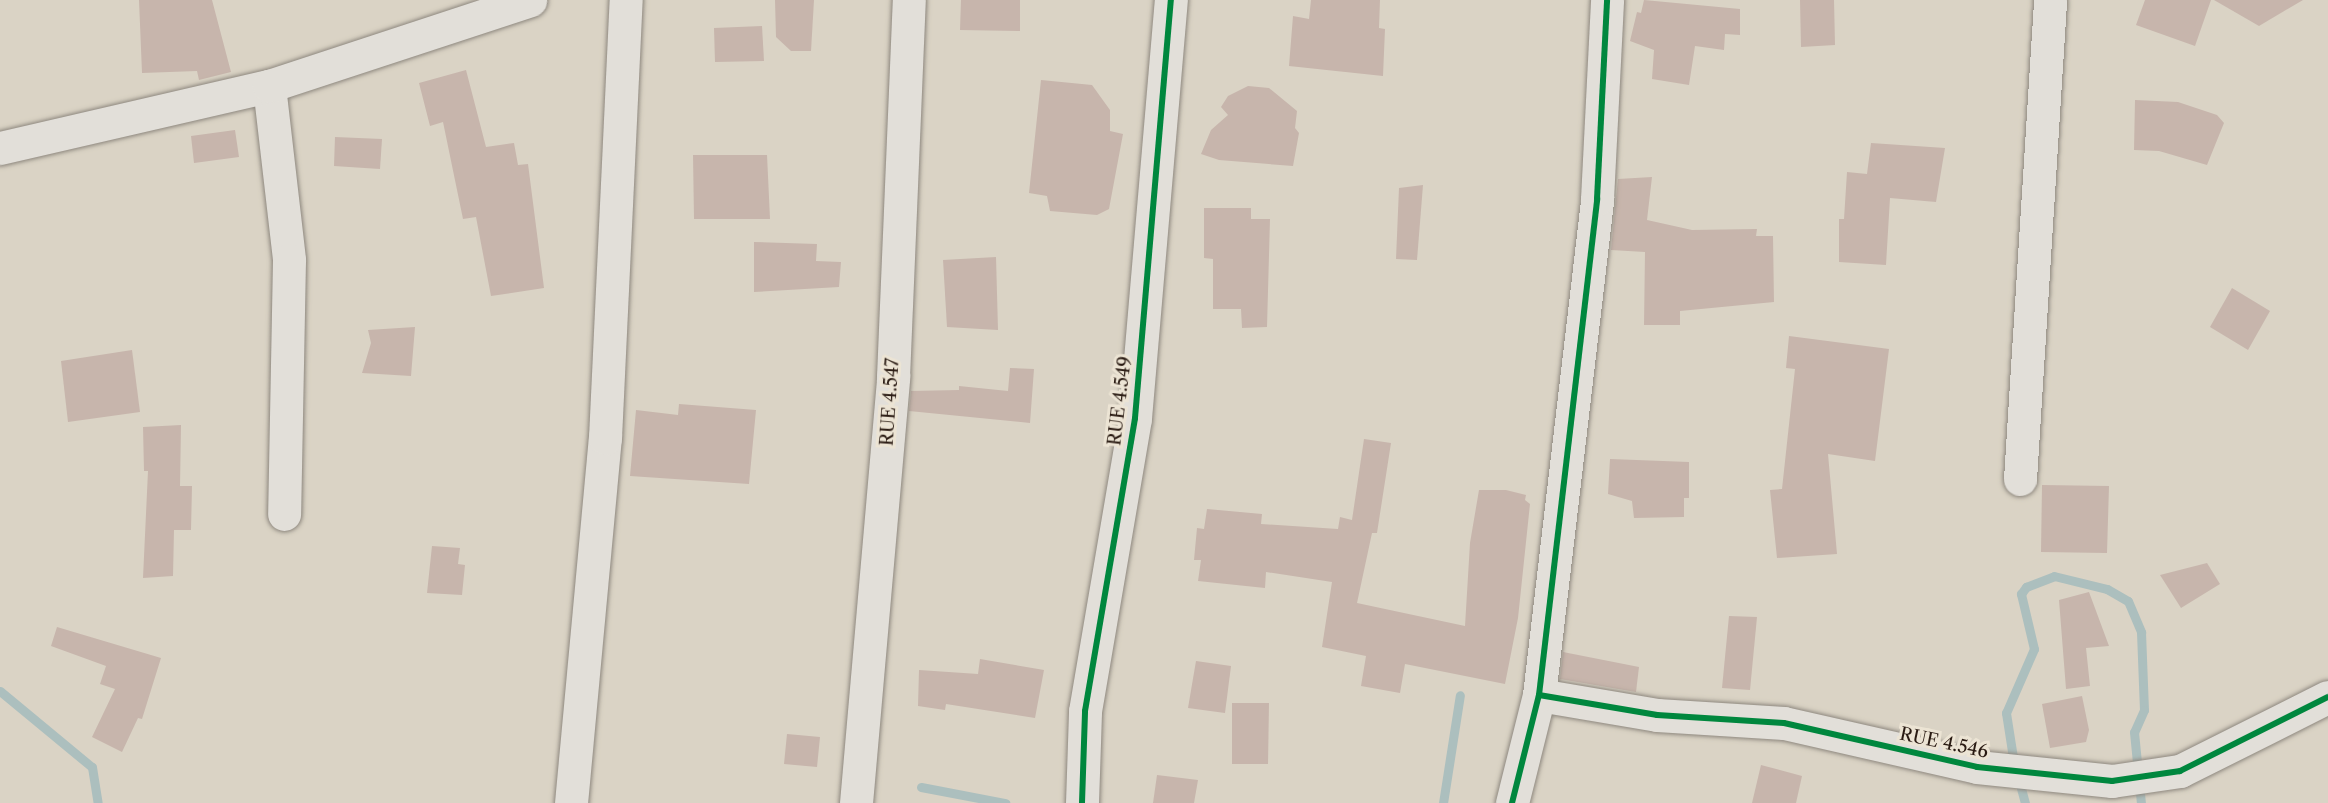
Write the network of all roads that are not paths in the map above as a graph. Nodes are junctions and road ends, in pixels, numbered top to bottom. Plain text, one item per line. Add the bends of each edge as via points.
1 (530, 0) edge
2 (626, 0) edge
3 (909, 0) edge
4 (1171, 0) edge
5 (1607, 0) edge
6 (2050, 0) edge
7 (269, 86) junction
8 (0, 148) edge
9 (2020, 479) dead end
10 (284, 514) dead end
11 (1539, 695) junction
12 (2328, 697) edge
13 (571, 803) edge
14 (856, 803) edge
15 (1082, 803) edge
16 (1512, 803) edge

1 - 7 street
2 - 13 street via 605,438
3 - 14 street, RUE 4.547 via 893,377
4 - 15 street, RUE 4.549 via 1135,418 1085,711
5 - 11 street via 1597,199
6 - 9 street
7 - 8 street
7 - 10 street via 289,260
11 - 12 street, RUE 4.546 via 1657,715 1784,723 1977,766 2112,781 2180,771
11 - 16 street

